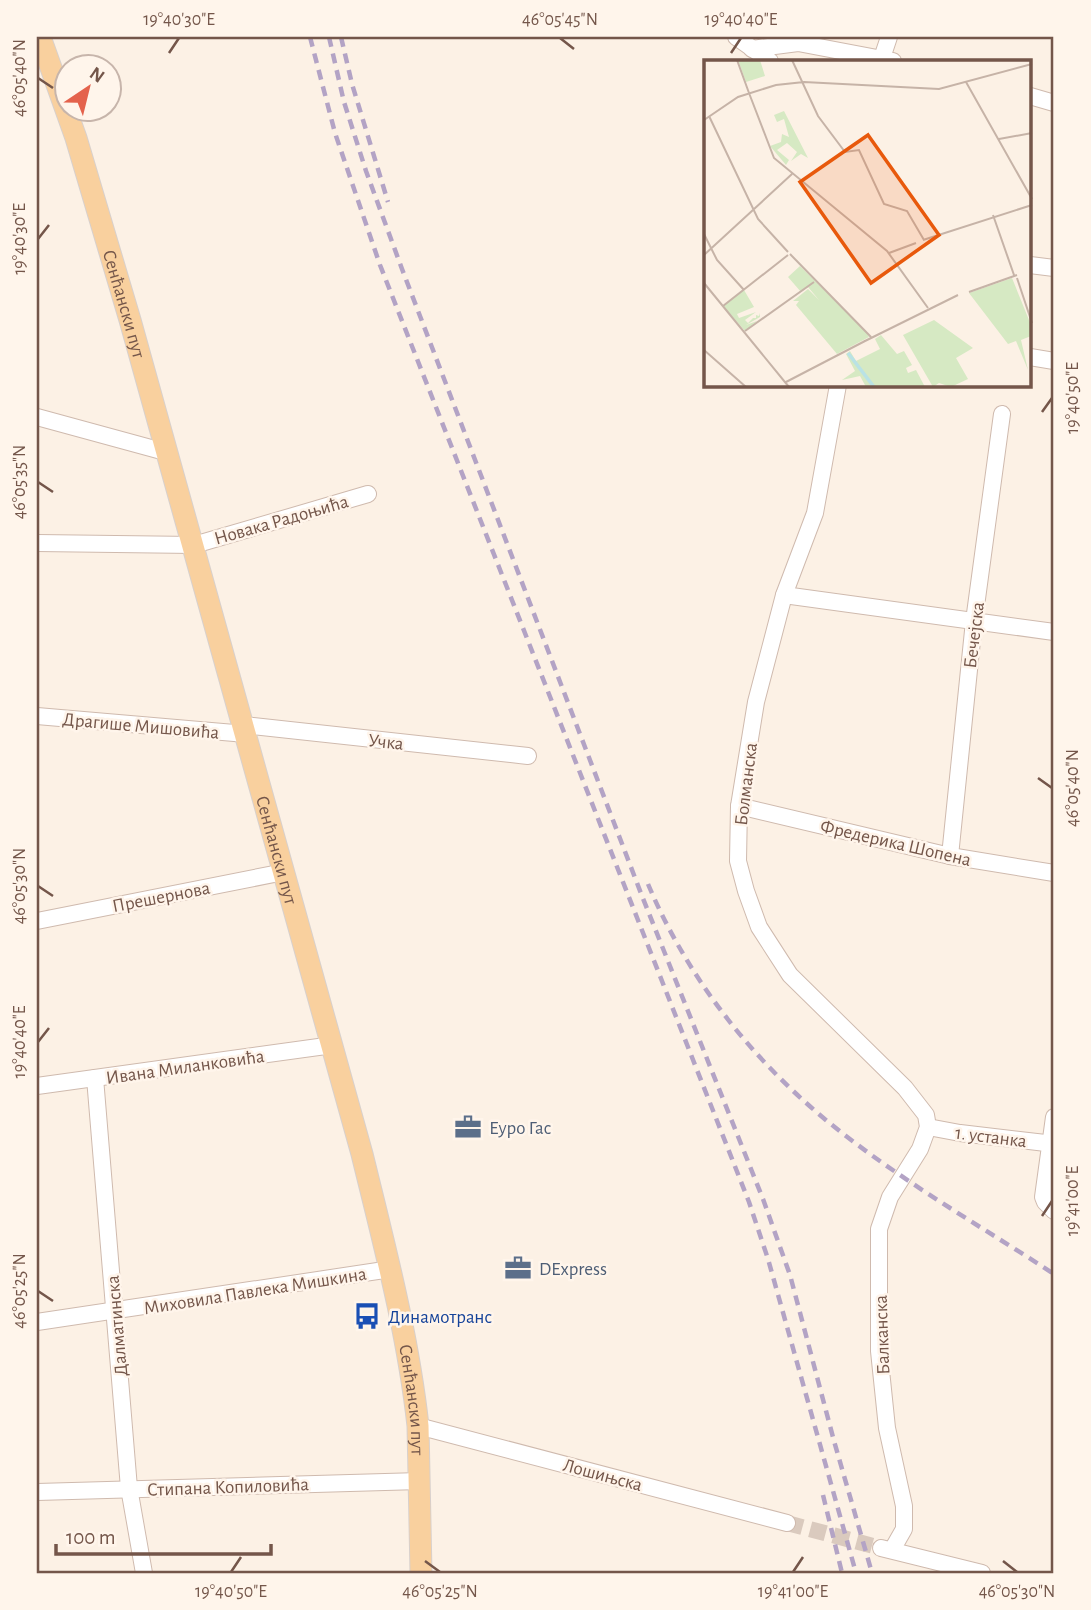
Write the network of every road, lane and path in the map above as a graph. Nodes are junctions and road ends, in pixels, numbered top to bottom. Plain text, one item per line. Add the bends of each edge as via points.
1 (40, 37) edge
2 (889, 37) edge
3 (742, 41) edge
4 (770, 60) edge
5 (885, 60) edge
6 (1032, 97) edge
7 (1054, 103) edge
8 (73, 122) edge
9 (76, 138) junction
10 (1032, 265) edge
11 (1054, 268) edge
12 (1032, 357) edge
13 (1054, 361) edge
14 (838, 387) edge
15 (1002, 414) dead end
16 (37, 417) edge
17 (169, 453) junction
18 (368, 494) dead end
19 (37, 543) edge
20 (194, 545) junction
21 (784, 595) junction
22 (974, 621) junction
23 (1054, 632) edge
24 (37, 716) edge
25 (245, 729) junction
26 (528, 756) dead end
27 (739, 806) junction
28 (950, 856) junction
29 (284, 872) junction
30 (1054, 873) edge
31 (37, 921) edge
32 (333, 1045) junction
33 (95, 1078) junction
34 (37, 1086) edge
35 (1054, 1117) edge
36 (928, 1127) junction
37 (1052, 1143) edge
38 (1050, 1207) edge
39 (390, 1269) junction
40 (115, 1312) junction
41 (37, 1322) edge
42 (418, 1426) junction
43 (420, 1480) junction
44 (130, 1488) junction
45 (37, 1492) edge
46 (788, 1523) tunnel mouth
47 (144, 1573) edge
48 (421, 1573) edge
49 (982, 1573) edge

1 - 9 main road, Сенћански пут
2 - 5 street
3 - 4 street
3 - 5 street via 798,43
6 - 7 street
8 - 9 main road, Сенћански пут
9 - 17 main road, Сенћански пут
10 - 11 street
12 - 13 street
14 - 21 street, Болманска via 815,513
15 - 22 street, Бечејска
16 - 17 street
17 - 20 main road, Сенћански пут
18 - 20 street, Новака Радоњића
19 - 20 street, Новака Радоњића
20 - 25 main road, Сенћански пут
21 - 22 street
21 - 27 street, Болманска via 756,702
22 - 23 street
22 - 28 street, Бечејска
24 - 25 street, Драгише Мишовића
25 - 26 street, Учка
25 - 29 main road, Сенћански пут
27 - 28 street, Фредерика Шопена
27 - 36 street, Болманска via 738,860 759,927 790,975 918,1103
28 - 30 street, Фредерика Шопена
29 - 31 street, Прешернова
29 - 32 main road, Сенћански пут
32 - 33 street, Ивана Миланковића
32 - 39 main road, Сенћански пут
33 - 34 street, Ивана Миланковића
33 - 40 street, Далматинска
35 - 37 street
36 - 37 street, 1. устанка
36 - 49 street, Балканска via 890,1197 879,1229 879,1351 887,1428 904,1506 904,1529 887,1549
37 - 38 street via 1043,1197
39 - 40 street, Миховила Павлека Мишкина
39 - 42 main road, Сенћански пут
40 - 41 street, Миховила Павлека Мишкина
40 - 44 street, Далматинска
42 - 43 main road, Сенћански пут
42 - 46 street, Лошињска
43 - 44 street, Стипана Копиловића
43 - 48 main road, Сенћански пут
44 - 45 street, Стипана Копиловића
44 - 47 street, Далматинска

